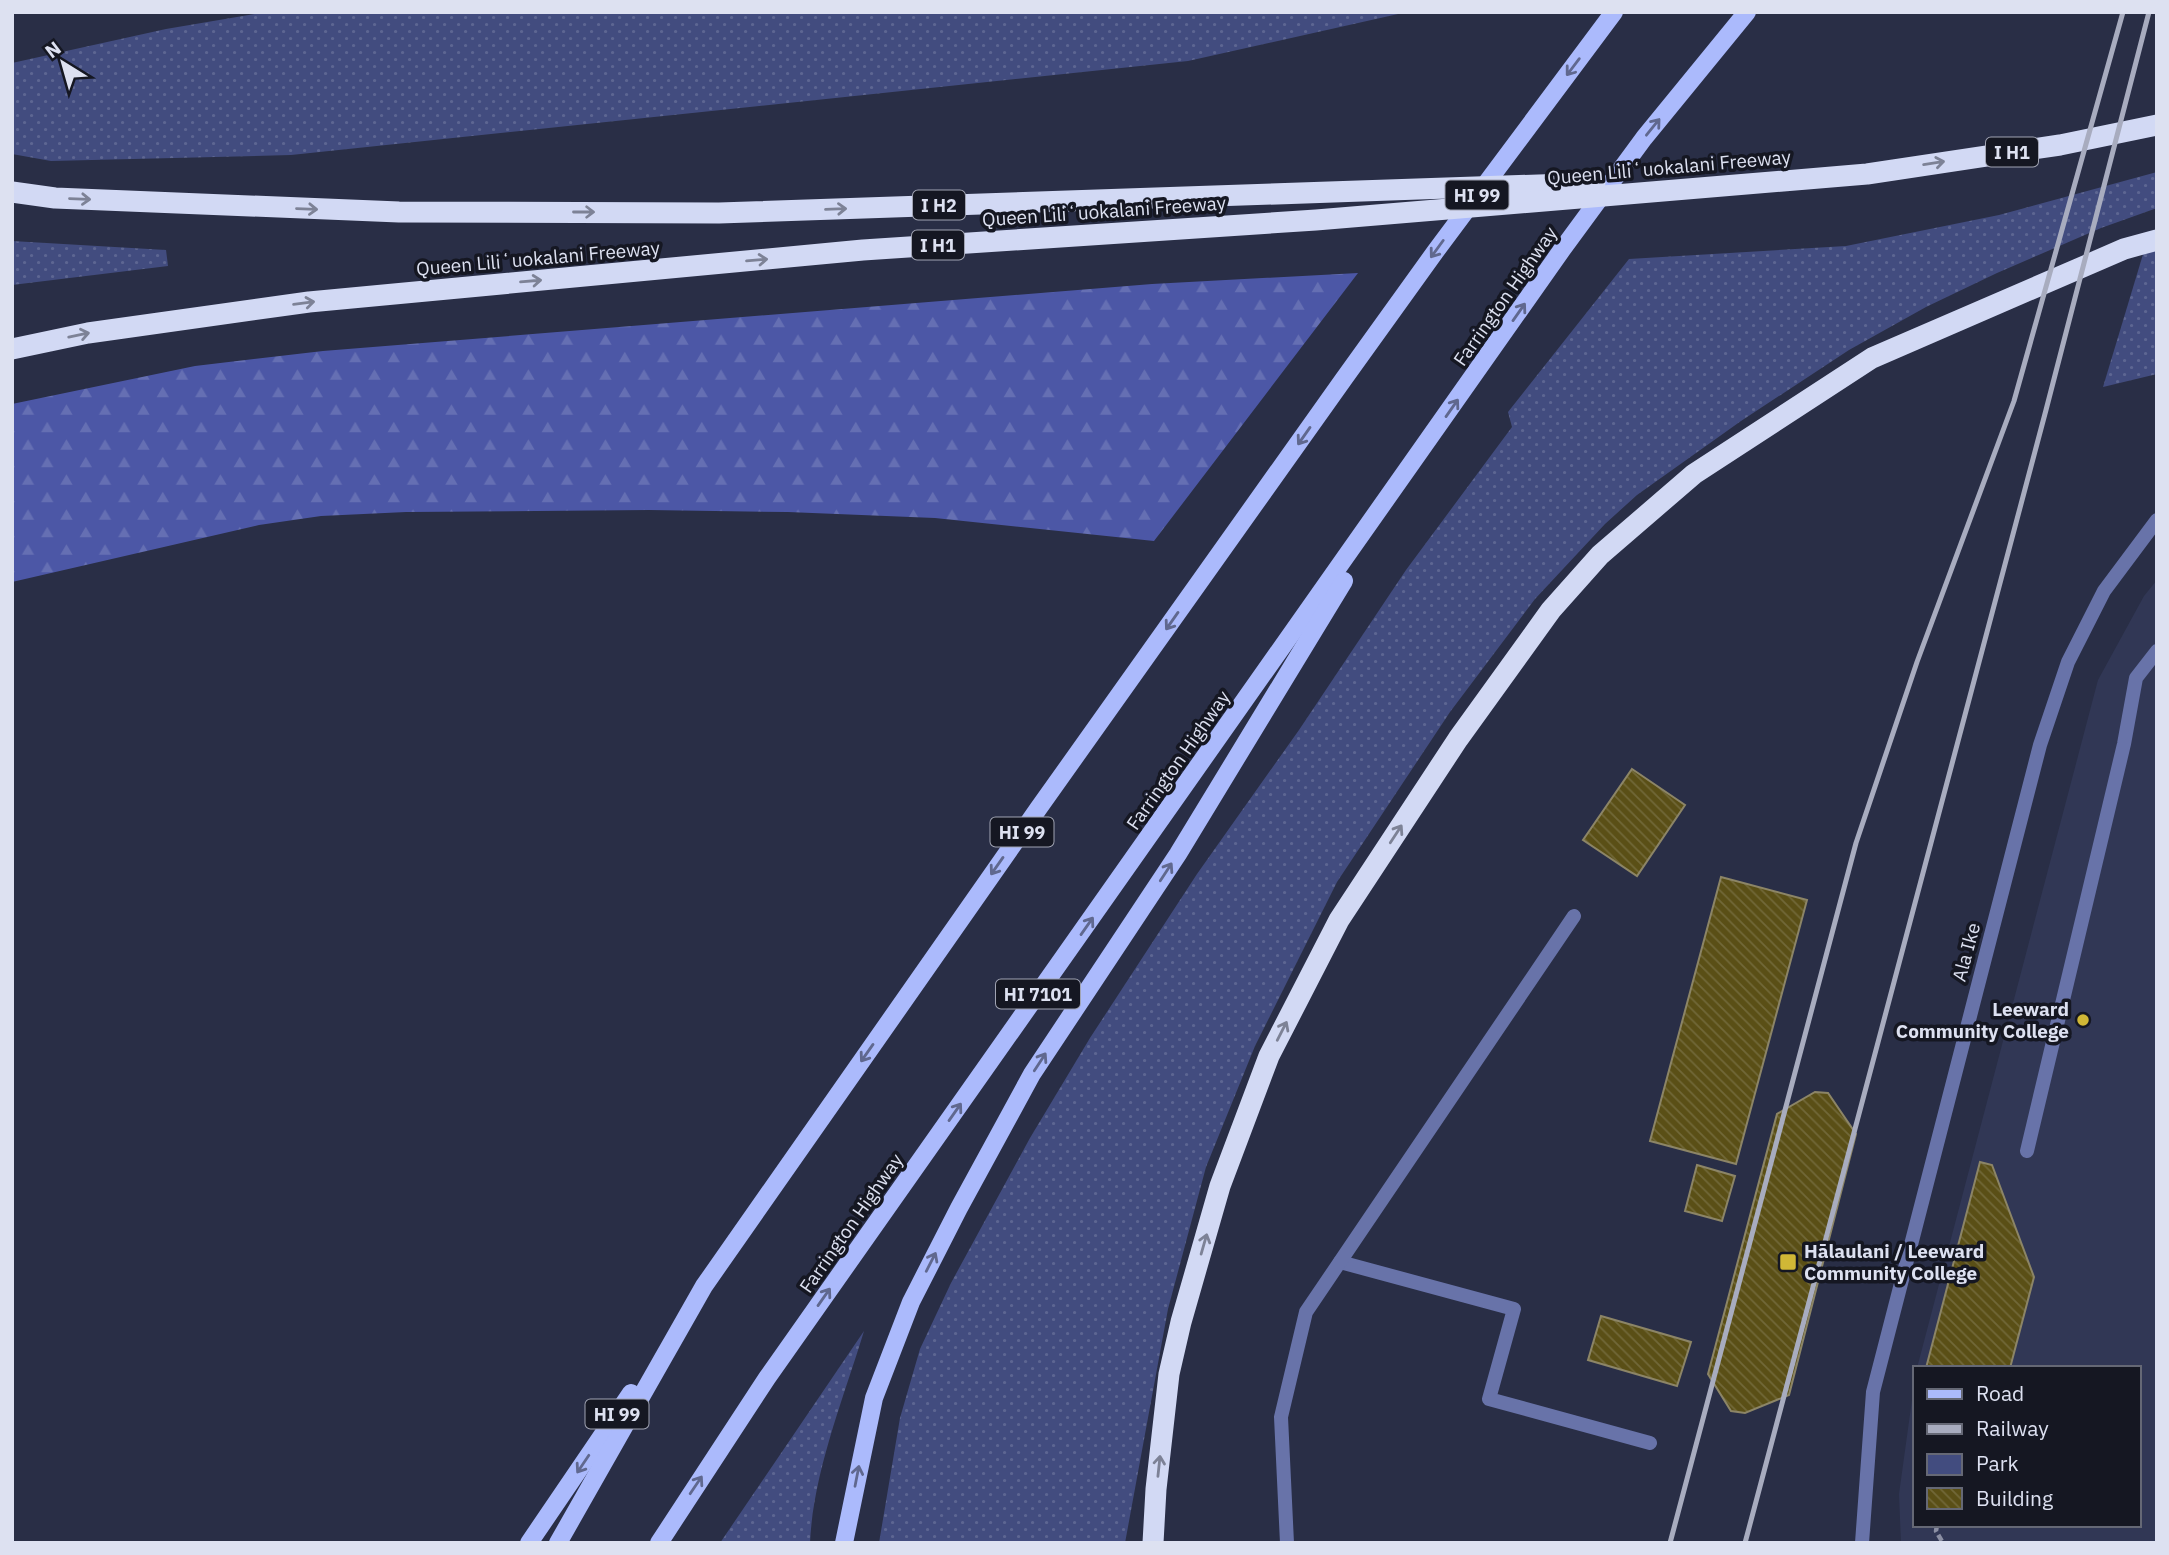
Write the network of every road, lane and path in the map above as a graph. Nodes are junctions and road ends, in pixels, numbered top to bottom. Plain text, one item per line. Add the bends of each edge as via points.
1 (1614, 12) edge
2 (1746, 12) edge
3 (2157, 125) edge
4 (1867, 174) junction
5 (12, 192) edge
6 (2157, 240) edge
7 (12, 349) edge
8 (1423, 449) junction
9 (2157, 520) edge
10 (2157, 652) edge
11 (1574, 916) dead end
12 (2027, 1151) dead end
13 (1340, 1262) junction
14 (704, 1286) junction
15 (1650, 1443) dead end
16 (1937, 1527) edge
17 (1154, 1540) edge
18 (529, 1543) edge
19 (558, 1543) edge
20 (659, 1543) edge
21 (844, 1543) edge
22 (1287, 1543) edge
23 (1862, 1543) edge
24 (1943, 1543) edge

1 -> 14 main road, HI 99 via 1343,380
8 -> 2 main road, Farrington Highway via 1644,138
4 -> 3 highway, Queen Liliʻuokalani Freeway / I H1 via 2060,145
5 -> 4 highway, I H2 via 55,198 399,212 719,212
7 -> 4 highway, Queen Liliʻuokalani Freeway / I H1 via 88,333 350,298 863,250
17 -> 6 highway via 1169,1374 1178,1335 1220,1186 1269,1056 1339,920 1458,739 1551,610 1600,555 1694,474 1872,358 2124,249
20 -> 8 main road, Farrington Highway / HI 7101 via 767,1378
21 -> 8 main road via 874,1398 911,1302 959,1208 1032,1074 1178,854
9 - 23 street, Ala Ike via 2104,592 2067,662 2040,746 1873,1392
10 - 12 street via 2136,678
11 - 13 street
13 - 15 street via 1514,1309 1489,1399
13 - 22 street via 1306,1312 1281,1417
14 -> 18 main road, HI 99
14 - 19 main road
16 - 24 path

